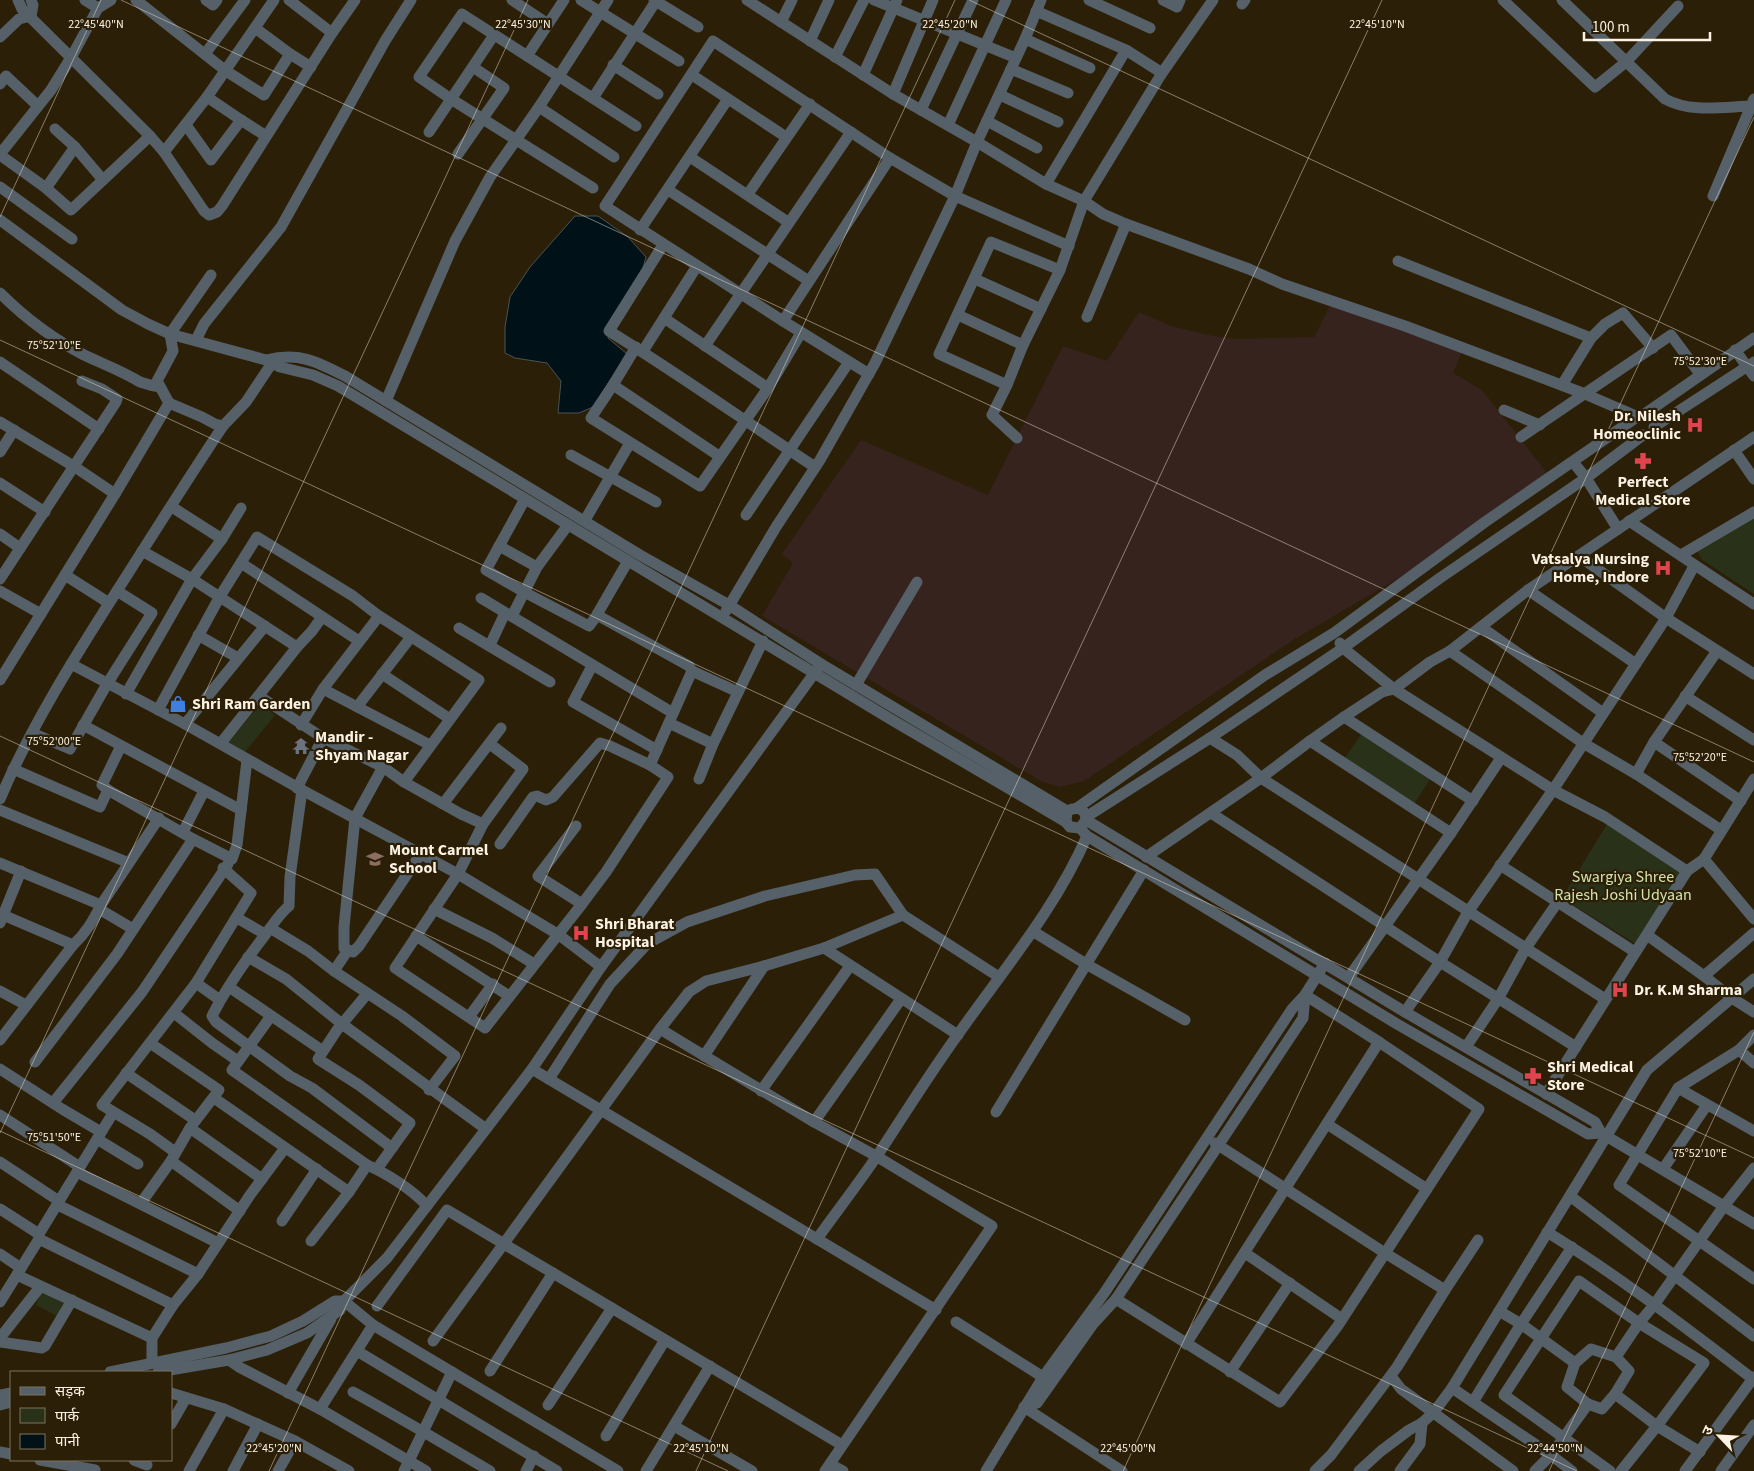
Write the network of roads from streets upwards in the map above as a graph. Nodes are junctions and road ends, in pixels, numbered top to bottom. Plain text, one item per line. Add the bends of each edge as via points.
1 (18, 0) edge
2 (31, 0) edge
3 (85, 0) edge
4 (111, 0) edge
5 (136, 0) edge
6 (206, 0) edge
7 (217, 0) edge
8 (246, 0) edge
9 (274, 0) edge
10 (289, 0) edge
11 (355, 0) edge
12 (411, 0) edge
13 (512, 0) edge
14 (564, 0) edge
15 (581, 0) edge
16 (608, 0) edge
17 (747, 0) edge
18 (792, 0) edge
19 (829, 0) edge
20 (864, 0) edge
21 (874, 0) edge
22 (933, 0) edge
23 (973, 0) edge
24 (1006, 0) edge
25 (1088, 0) edge
26 (1163, 0) edge
27 (1180, 0) edge
28 (1213, 0) edge
29 (1503, 0) edge
30 (1562, 0) edge
31 (655, 1) edge
32 (896, 4) edge
33 (1038, 5) edge
34 (1678, 6) dead end
35 (98, 8) junction
36 (600, 12) junction
37 (31, 16) junction
38 (924, 20) junction
39 (780, 22) junction
40 (548, 24) junction
41 (698, 27) dead end
42 (255, 28) junction
43 (1150, 28) dead end
44 (332, 32) junction
45 (633, 34) junction
46 (494, 35) junction
47 (958, 35) junction
48 (0, 37) edge
49 (1025, 38) junction
50 (810, 41) junction
51 (986, 45) junction
52 (1126, 50) junction
53 (205, 54) junction
54 (290, 54) junction
55 (72, 56) junction
56 (528, 56) junction
57 (835, 57) junction
58 (679, 61) dead end
59 (1626, 62) junction
60 (1014, 64) junction
61 (613, 65) junction
62 (311, 67) junction
63 (473, 67) junction
64 (1090, 68) dead end
65 (226, 71) junction
66 (863, 74) junction
67 (1162, 74) junction
68 (558, 75) junction
69 (692, 75) junction
70 (2, 77) edge
71 (1068, 92) dead end
72 (658, 94) dead end
73 (893, 94) junction
74 (1000, 95) junction
75 (207, 97) junction
76 (593, 98) junction
77 (451, 99) junction
78 (728, 99) junction
79 (1752, 103) edge
80 (810, 104) junction
81 (38, 106) junction
82 (539, 107) junction
83 (921, 110) junction
84 (482, 119) junction
85 (241, 120) junction
86 (987, 121) junction
87 (1058, 122) dead end
88 (186, 125) junction
89 (636, 126) dead end
90 (948, 126) junction
91 (55, 129) dead end
92 (429, 132) dead end
93 (851, 132) junction
94 (150, 136) junction
95 (266, 136) junction
96 (786, 137) junction
97 (516, 140) junction
98 (977, 142) junction
99 (75, 147) junction
100 (1037, 148) dead end
101 (164, 152) junction
102 (458, 154) dead end
103 (0, 155) edge
104 (614, 156) dead end
105 (690, 157) junction
106 (890, 158) junction
107 (103, 180) junction
108 (1046, 184) junction
109 (0, 188) edge
110 (46, 188) junction
111 (593, 188) dead end
112 (668, 190) junction
113 (748, 194) junction
114 (954, 196) junction
115 (1713, 196) dead end
116 (1084, 201) junction
117 (0, 220) edge
118 (788, 222) junction
119 (1126, 224) junction
120 (640, 230) junction
121 (72, 239) dead end
122 (663, 245) junction
123 (1069, 246) junction
124 (767, 254) junction
125 (1398, 261) dead end
126 (697, 266) junction
127 (1060, 270) junction
128 (211, 275) dead end
129 (975, 279) junction
130 (809, 281) junction
131 (0, 293) edge
132 (740, 293) junction
133 (1041, 309) junction
134 (958, 315) junction
135 (1087, 317) dead end
136 (664, 318) junction
137 (783, 321) junction
138 (801, 333) junction
139 (170, 334) junction
140 (1591, 338) junction
141 (1754, 338) edge
142 (196, 340) junction
143 (1023, 345) junction
144 (705, 346) junction
145 (1653, 348) junction
146 (640, 349) junction
147 (1735, 350) junction
148 (0, 362) edge
149 (269, 362) junction
150 (848, 362) junction
151 (332, 369) junction
152 (1752, 369) edge
153 (869, 374) junction
154 (1700, 374) junction
155 (82, 381) dead end
156 (327, 381) junction
157 (614, 385) junction
158 (1007, 385) junction
159 (1562, 385) junction
160 (160, 387) junction
161 (768, 388) junction
162 (1585, 394) junction
163 (386, 401) junction
164 (169, 403) junction
165 (1504, 410) dead end
166 (1639, 416) junction
167 (745, 421) junction
168 (0, 422) edge
169 (1540, 425) junction
170 (223, 426) junction
171 (1654, 428) junction
172 (99, 429) junction
173 (14, 430) junction
174 (1643, 435) junction
175 (1521, 437) dead end
176 (1754, 437) edge
177 (1017, 438) dead end
178 (630, 443) junction
179 (789, 450) junction
180 (1734, 450) junction
181 (0, 452) edge
182 (572, 455) dead end
183 (719, 456) junction
184 (1573, 462) junction
185 (75, 467) junction
186 (815, 467) junction
187 (610, 476) junction
188 (1586, 478) junction
189 (1754, 479) edge
190 (0, 483) edge
191 (115, 494) junction
192 (525, 499) junction
193 (656, 502) dead end
194 (172, 507) junction
195 (241, 508) dead end
196 (45, 512) junction
197 (1754, 512) edge
198 (746, 515) dead end
199 (585, 520) junction
200 (1629, 521) junction
201 (568, 525) junction
202 (1618, 529) junction
203 (0, 534) edge
204 (222, 539) junction
205 (499, 546) junction
206 (20, 548) junction
207 (142, 551) junction
208 (1681, 555) junction
209 (1579, 556) junction
210 (628, 561) junction
211 (241, 563) junction
212 (1694, 566) junction
213 (537, 567) junction
214 (65, 576) junction
215 (0, 579) edge
216 (192, 579) junction
217 (916, 582) dead end
218 (0, 590) edge
219 (1528, 590) junction
220 (117, 591) junction
221 (524, 592) junction
222 (219, 598) junction
223 (480, 598) dead end
224 (109, 603) junction
225 (1754, 604) edge
226 (729, 605) junction
227 (41, 614) junction
228 (509, 615) junction
229 (597, 615) junction
230 (379, 616) junction
231 (322, 617) junction
232 (723, 617) junction
233 (1666, 618) junction
234 (265, 626) junction
235 (1481, 627) junction
236 (459, 628) dead end
237 (1334, 633) junction
238 (198, 635) junction
239 (411, 637) junction
240 (359, 641) junction
241 (762, 641) junction
242 (490, 645) junction
243 (297, 647) junction
244 (1343, 648) junction
245 (1717, 650) junction
246 (1450, 651) junction
247 (238, 658) junction
248 (71, 664) junction
249 (1636, 664) junction
250 (592, 666) junction
251 (818, 668) junction
252 (692, 671) junction
253 (382, 674) junction
254 (1754, 674) edge
255 (0, 680) edge
256 (550, 682) dead end
257 (107, 684) junction
258 (856, 685) junction
259 (323, 689) junction
260 (1394, 689) junction
261 (738, 692) junction
262 (126, 694) junction
263 (258, 696) junction
264 (1685, 696) junction
265 (357, 707) junction
266 (158, 710) junction
267 (1603, 713) junction
268 (1344, 717) junction
269 (671, 718) junction
270 (450, 719) junction
271 (185, 724) junction
272 (301, 724) junction
273 (83, 725) junction
274 (501, 728) dead end
275 (32, 733) junction
276 (324, 738) junction
277 (1210, 738) junction
278 (1754, 740) edge
279 (1310, 741) junction
280 (1654, 742) junction
281 (221, 743) junction
282 (1583, 743) junction
283 (490, 744) junction
284 (713, 744) junction
285 (430, 745) junction
286 (121, 746) junction
287 (657, 750) junction
288 (1502, 758) junction
289 (247, 760) junction
290 (650, 765) junction
291 (383, 767) junction
292 (13, 769) junction
293 (1636, 774) junction
294 (1261, 778) junction
295 (699, 779) dead end
296 (1754, 779) edge
297 (404, 782) junction
298 (299, 789) junction
299 (108, 790) junction
300 (1553, 790) junction
301 (204, 791) junction
302 (0, 799) edge
303 (1473, 801) junction
304 (1741, 801) junction
305 (443, 804) junction
306 (0, 810) edge
307 (241, 810) junction
308 (1070, 813) junction
309 (1211, 813) junction
310 (159, 818) junction
311 (355, 818) junction
312 (483, 824) junction
313 (1085, 825) junction
314 (576, 826) dead end
315 (1721, 830) junction
316 (183, 832) junction
317 (1451, 834) junction
318 (193, 839) junction
319 (500, 844) dead end
320 (420, 855) junction
321 (1146, 856) junction
322 (232, 859) junction
323 (1704, 859) junction
324 (129, 862) junction
325 (0, 864) edge
326 (1500, 865) junction
327 (223, 868) junction
328 (1144, 870) junction
329 (21, 871) junction
330 (1687, 872) junction
331 (458, 874) junction
332 (1418, 879) junction
333 (1558, 903) junction
334 (582, 904) junction
335 (100, 907) junction
336 (434, 908) junction
337 (1468, 912) junction
338 (903, 915) junction
339 (237, 918) junction
340 (2, 919) edge
341 (1754, 919) edge
342 (1385, 926) junction
343 (133, 929) junction
344 (268, 931) junction
345 (1034, 932) junction
346 (1754, 933) edge
347 (559, 935) junction
348 (1646, 935) junction
349 (416, 936) junction
350 (73, 945) junction
351 (824, 948) junction
352 (1526, 948) junction
353 (348, 950) junction
354 (1635, 952) junction
355 (248, 957) junction
356 (1440, 962) junction
357 (1326, 963) junction
358 (534, 964) junction
359 (1086, 964) junction
360 (764, 966) junction
361 (850, 966) junction
362 (601, 967) junction
363 (334, 971) junction
364 (1318, 975) junction
365 (1704, 976) junction
366 (999, 977) junction
367 (1348, 977) junction
368 (1754, 979) edge
369 (196, 983) junction
370 (493, 984) junction
371 (229, 987) junction
372 (0, 991) edge
373 (366, 994) junction
374 (509, 996) junction
375 (1305, 996) junction
376 (1732, 998) junction
377 (901, 999) junction
378 (1498, 999) junction
379 (1605, 999) junction
380 (220, 1000) junction
381 (26, 1005) junction
382 (1405, 1012) junction
383 (1754, 1012) edge
384 (174, 1013) junction
385 (271, 1016) junction
386 (470, 1017) junction
387 (1186, 1020) dead end
388 (342, 1024) junction
389 (4, 1026) edge
390 (660, 1029) junction
391 (1754, 1034) edge
392 (958, 1035) junction
393 (0, 1040) edge
394 (1379, 1042) junction
395 (150, 1043) junction
396 (250, 1046) junction
397 (1466, 1047) junction
398 (1576, 1047) junction
399 (1739, 1050) junction
400 (323, 1051) junction
401 (704, 1056) junction
402 (238, 1060) junction
403 (35, 1062) dead end
404 (1754, 1063) edge
405 (0, 1068) edge
406 (532, 1069) junction
407 (126, 1073) junction
408 (549, 1079) junction
409 (1678, 1088) junction
410 (429, 1090) junction
411 (761, 1090) junction
412 (1546, 1094) junction
413 (214, 1098) junction
414 (53, 1102) junction
415 (1707, 1105) junction
416 (602, 1111) junction
417 (113, 1112) junction
418 (996, 1112) dead end
419 (0, 1115) edge
420 (814, 1122) junction
421 (192, 1124) junction
422 (1327, 1124) junction
423 (486, 1129) junction
424 (1754, 1131) edge
425 (1603, 1135) junction
426 (99, 1136) junction
427 (1207, 1138) junction
428 (1220, 1145) junction
429 (285, 1148) junction
430 (392, 1148) junction
431 (1638, 1154) junction
432 (173, 1156) junction
433 (876, 1156) junction
434 (0, 1162) edge
435 (138, 1164) dead end
436 (372, 1167) junction
437 (1754, 1168) edge
438 (317, 1169) junction
439 (1663, 1169) junction
440 (79, 1170) junction
441 (262, 1179) junction
442 (1286, 1189) junction
443 (1427, 1189) junction
444 (349, 1192) junction
445 (1570, 1196) junction
446 (59, 1203) junction
447 (141, 1203) junction
448 (427, 1206) junction
449 (1724, 1206) junction
450 (0, 1209) edge
451 (240, 1211) junction
452 (282, 1221) dead end
453 (1754, 1224) edge
454 (1547, 1232) junction
455 (39, 1237) junction
456 (817, 1239) junction
457 (1478, 1240) dead end
458 (311, 1241) dead end
459 (1700, 1242) junction
460 (218, 1243) junction
461 (504, 1244) junction
462 (1572, 1248) junction
463 (1245, 1253) junction
464 (1385, 1253) junction
465 (0, 1254) edge
466 (19, 1271) junction
467 (553, 1273) junction
468 (198, 1274) junction
469 (1674, 1275) junction
470 (1754, 1280) edge
471 (1290, 1284) junction
472 (40, 1287) junction
473 (1445, 1290) junction
474 (1116, 1299) junction
475 (72, 1300) junction
476 (344, 1301) junction
477 (0, 1302) edge
478 (173, 1305) junction
479 (1654, 1305) junction
480 (377, 1306) dead end
481 (612, 1308) junction
482 (936, 1310) junction
483 (1499, 1311) junction
484 (333, 1317) junction
485 (1342, 1319) junction
486 (956, 1322) dead end
487 (1639, 1323) junction
488 (1521, 1324) junction
489 (373, 1325) junction
490 (1754, 1336) edge
491 (0, 1338) edge
492 (152, 1338) junction
493 (1541, 1339) junction
494 (666, 1340) junction
495 (433, 1341) dead end
496 (0, 1342) edge
497 (1186, 1344) junction
498 (357, 1351) junction
499 (1616, 1357) junction
500 (229, 1360) junction
501 (1576, 1363) junction
502 (710, 1366) junction
503 (155, 1368) edge
504 (121, 1371) edge
505 (490, 1371) dead end
506 (452, 1372) junction
507 (1230, 1372) junction
508 (1390, 1376) junction
509 (1043, 1377) junction
510 (1753, 1378) edge
511 (1452, 1388) junction
512 (353, 1392) dead end
513 (172, 1393) edge
514 (288, 1393) junction
515 (1615, 1394) junction
516 (186, 1398) junction
517 (438, 1400) junction
518 (1473, 1402) junction
519 (1588, 1404) junction
520 (548, 1405) dead end
521 (1024, 1408) junction
522 (224, 1409) junction
523 (320, 1409) junction
524 (1434, 1412) junction
525 (172, 1422) edge
526 (1422, 1423) junction
527 (258, 1424) junction
528 (1754, 1425) edge
529 (674, 1426) junction
530 (1657, 1426) junction
531 (424, 1431) junction
532 (606, 1436) dead end
533 (1564, 1438) junction
534 (295, 1441) junction
535 (842, 1445) junction
536 (1700, 1452) junction
537 (1551, 1455) junction
538 (534, 1456) junction
539 (45, 1461) edge
540 (332, 1461) junction
541 (407, 1466) edge
542 (827, 1467) edge
543 (95, 1471) edge
544 (189, 1471) edge
545 (233, 1471) edge
546 (278, 1471) edge
547 (326, 1471) edge
548 (349, 1471) edge
549 (426, 1471) edge
550 (490, 1471) edge
551 (526, 1471) edge
552 (557, 1471) edge
553 (617, 1471) edge
554 (646, 1471) edge
555 (752, 1471) edge
556 (843, 1471) edge
557 (987, 1471) edge
558 (1122, 1471) edge
559 (1315, 1471) edge
560 (1360, 1471) edge
561 (1400, 1471) edge
562 (1513, 1471) edge
563 (1535, 1471) edge
564 (1572, 1471) edge
565 (1610, 1471) edge
566 (1621, 1471) edge
567 (1685, 1471) edge
568 (1721, 1471) edge

1 - 37 street via 22,9
2 - 37 street
3 - 35 street
4 - 35 street
5 - 53 street
6 - 7 street via 213,5
8 - 53 street
9 - 42 street
10 - 44 street
11 - 44 street
12 - 142 street via 281,227 204,324
13 - 40 street
14 - 40 street
15 - 36 street
16 - 36 street
17 - 39 street
18 - 39 street
19 - 50 street
20 - 57 street
21 - 32 street
22 - 38 street
23 - 47 street
24 - 51 street
25 - 43 street
26 - 27 street via 1177,7
28 - 67 street
29 - 59 street via 1595,87
30 - 59 street
31 - 41 street
31 - 45 street
32 - 38 street
32 - 66 street
33 - 49 street
33 - 52 street
34 - 59 street
35 - 55 street
36 - 45 street
36 - 68 street
37 - 48 street via 20,19
37 - 55 street
38 - 47 street
38 - 73 street
39 - 50 street
40 - 56 street
42 - 54 street
42 - 65 street
44 - 62 street
45 - 58 street
45 - 61 street
46 - 56 street
46 - 63 street
46 - 77 street via 462,14 419,78
47 - 51 street
47 - 83 street
49 - 60 street
49 - 64 street
50 - 57 street
51 - 60 street
51 - 90 street
52 - 67 street
52 - 108 street
53 - 65 street
54 - 62 street
54 - 65 street via 264,95
55 - 81 street
55 - 94 street
56 - 68 street
57 - 66 street
59 - 79 street via 1665,99 1676,105
60 - 71 street
60 - 74 street
61 - 72 street
61 - 76 street
62 - 95 street
63 - 77 street
63 - 84 street via 504,88
65 - 75 street
66 - 73 street
67 - 116 street
68 - 76 street
68 - 82 street
69 - 78 street
69 - 80 street via 714,41
69 - 120 street via 605,206
70 - 81 street
73 - 83 street
74 - 86 street
74 - 87 street
75 - 85 street
75 - 88 street
76 - 89 street
77 - 84 street
77 - 92 street
78 - 96 street
78 - 105 street
79 - 115 street
80 - 93 street
80 - 96 street
81 - 103 street
82 - 97 street
82 - 104 street
83 - 90 street
84 - 97 street
84 - 102 street
85 - 88 street via 211,160
85 - 95 street
86 - 98 street
86 - 100 street
88 - 101 street
90 - 98 street
91 - 99 street
93 - 106 street
93 - 118 street
94 - 101 street
94 - 107 street
95 - 101 street via 222,206 212,215 204,211
96 - 113 street
97 - 111 street
97 - 163 street via 490,177 455,241
98 - 108 street
98 - 114 street
99 - 107 street
99 - 110 street
103 - 110 street
105 - 112 street
105 - 113 street
106 - 114 street
106 - 130 street
107 - 110 street via 71,210
108 - 116 street
109 - 121 street
112 - 120 street
112 - 124 street
113 - 118 street
114 - 123 street
114 - 153 street
116 - 119 street
116 - 123 street
117 - 139 street via 122,310
118 - 124 street
119 - 135 street
119 - 159 street
120 - 122 street
122 - 126 street
122 - 146 street via 609,331
123 - 127 street
124 - 130 street
124 - 132 street
125 - 140 street
126 - 132 street
126 - 136 street
127 - 129 street via 991,242
127 - 133 street
128 - 139 street
129 - 133 street
129 - 134 street
130 - 137 street
131 - 160 street via 36,325 72,348 140,382
132 - 137 street
132 - 144 street
133 - 143 street
134 - 143 street
134 - 158 street via 939,354
136 - 144 street
136 - 146 street
137 - 138 street
138 - 150 street
138 - 161 street
139 - 142 street
139 - 160 street via 173,351 157,381
140 - 145 street via 1623,313
140 - 159 street
141 - 147 street
142 - 149 street
143 - 158 street
144 - 161 street
145 - 154 street via 1671,335
145 - 162 street
146 - 157 street
146 - 167 street
147 - 152 street
147 - 154 street
148 - 172 street
149 - 151 street via 282,356 300,357
149 - 156 street
149 - 170 street via 246,402
150 - 153 street
150 - 179 street
151 - 156 street
151 - 163 street
152 - 171 street
153 - 186 street
154 - 166 street
155 - 172 street via 116,399
156 - 192 street
157 - 178 street via 591,418
157 - 183 street
158 - 177 street via 992,415
159 - 162 street
160 - 164 street
161 - 167 street
162 - 166 street
162 - 169 street
163 - 199 street
164 - 170 street
164 - 191 street
165 - 169 street
166 - 171 street via 1654,420
166 - 174 street via 1634,430
166 - 184 street
167 - 179 street
167 - 183 street
168 - 173 street
169 - 175 street
170 - 194 street
171 - 174 street
172 - 185 street
173 - 181 street
173 - 185 street
174 - 188 street
176 - 180 street
178 - 183 street via 700,486
178 - 187 street
179 - 186 street
179 - 198 street
180 - 189 street
180 - 200 street
182 - 187 street
184 - 188 street
184 - 237 street
185 - 191 street
185 - 196 street
186 - 226 street
187 - 193 street
187 - 199 street
188 - 202 street
188 - 244 street
190 - 196 street
191 - 214 street
192 - 201 street
192 - 205 street
194 - 204 street
194 - 207 street
195 - 204 street
196 - 206 street
197 - 208 street
199 - 226 street
200 - 202 street
200 - 208 street
201 - 210 street
201 - 213 street
202 - 209 street
203 - 206 street
204 - 216 street
205 - 213 street
205 - 221 street via 486,570
206 - 215 street
207 - 216 street
207 - 220 street
208 - 212 street
209 - 219 street
209 - 233 street
210 - 229 street
210 - 232 street
211 - 222 street
211 - 230 street via 257,537 353,596
211 - 231 street
212 - 225 street
212 - 233 street
213 - 221 street
214 - 224 street
214 - 227 street
216 - 222 street
216 - 262 street
217 - 258 street
218 - 227 street
219 - 235 street
219 - 249 street
220 - 224 street
220 - 257 street via 152,614
221 - 228 street
221 - 229 street via 586,626 592,624
222 - 234 street
222 - 238 street
223 - 228 street
224 - 248 street
226 - 232 street
226 - 251 street
227 - 255 street
228 - 242 street
228 - 250 street
229 - 252 street via 690,666
230 - 239 street
230 - 240 street
231 - 240 street
231 - 243 street
232 - 241 street
233 - 245 street
233 - 249 street
234 - 243 street
234 - 247 street
235 - 246 street
235 - 267 street
236 - 242 street
237 - 244 street
237 - 308 street via 1265,675
238 - 247 street
238 - 266 street
239 - 253 street
239 - 270 street via 479,680
240 - 259 street
241 - 251 street
241 - 261 street
242 - 256 street
243 - 263 street
244 - 260 street
244 - 277 street
245 - 254 street
245 - 264 street
246 - 260 street
246 - 282 street
247 - 271 street
248 - 257 street
248 - 275 street
249 - 267 street
250 - 269 street
250 - 287 street via 573,702
251 - 258 street
251 - 308 street
251 - 362 street
252 - 261 street
252 - 269 street
253 - 265 street
253 - 270 street
257 - 262 street
257 - 273 street
258 - 308 street
259 - 265 street
259 - 272 street
260 - 268 street via 1382,692
260 - 288 street
261 - 284 street
262 - 266 street
263 - 272 street
263 - 281 street
264 - 278 street
264 - 280 street
265 - 285 street
266 - 271 street
267 - 282 street
268 - 279 street
268 - 303 street
269 - 284 street
269 - 287 street
270 - 285 street
271 - 281 street
272 - 276 street
273 - 275 street via 70,749
273 - 286 street
274 - 283 street
275 - 292 street
276 - 291 street
276 - 298 street
277 - 294 street via 1237,755
277 - 313 street
279 - 294 street
279 - 317 street
280 - 293 street
280 - 304 street
281 - 289 street
282 - 293 street
282 - 300 street
283 - 305 street
283 - 312 street via 523,769
284 - 295 street
285 - 297 street
286 - 299 street via 102,785
286 - 301 street
287 - 290 street
288 - 300 street
288 - 303 street
289 - 298 street
289 - 307 street
290 - 319 street via 600,743 553,797 546,800 533,797
290 - 334 street via 668,777
291 - 297 street
291 - 311 street
292 - 299 street via 100,807
292 - 302 street
293 - 315 street
294 - 309 street
294 - 332 street
296 - 304 street
297 - 305 street
298 - 311 street
298 - 344 street via 289,906
299 - 310 street
300 - 326 street
300 - 330 street via 1605,817
301 - 307 street
301 - 316 street
303 - 317 street
304 - 315 street
305 - 312 street
306 - 324 street
307 - 322 street
308 - 313 street via 1083,811
308 - 313 street via 1067,825 1073,829
309 - 321 street
309 - 342 street
310 - 316 street
310 - 324 street
311 - 320 street
311 - 353 street via 344,927 344,948
312 - 331 street
313 - 321 street
313 - 328 street
313 - 345 street via 1077,860
314 - 334 street via 538,876
315 - 323 street
316 - 318 street
317 - 332 street
318 - 322 street
318 - 343 street
320 - 331 street
320 - 353 street via 359,946 353,952
321 - 357 street
322 - 327 street
323 - 330 street
323 - 341 street
324 - 335 street
325 - 329 street
326 - 333 street
326 - 337 street
327 - 339 street via 251,893
327 - 414 street via 142,992
328 - 359 street
328 - 364 street
329 - 335 street
329 - 340 street
330 - 348 street
331 - 336 street
331 - 347 street
332 - 337 street
332 - 342 street
333 - 352 street
333 - 354 street
334 - 347 street
335 - 343 street
335 - 350 street via 83,936
336 - 349 street
336 - 358 street
337 - 352 street
337 - 356 street
338 - 351 street
338 - 366 street
338 - 408 street via 875,874 856,875 765,896 687,922 647,944 610,984
339 - 344 street
339 - 369 street
340 - 350 street
342 - 356 street
342 - 367 street
343 - 403 street
344 - 355 street
344 - 363 street via 308,951
345 - 359 street
345 - 366 street
346 - 365 street
347 - 358 street
347 - 362 street
348 - 354 street
348 - 365 street
349 - 370 street
349 - 386 street via 395,968
350 - 381 street
351 - 360 street
351 - 361 street
352 - 378 street
352 - 379 street
353 - 363 street
354 - 379 street
355 - 371 street
355 - 388 street via 286,979
356 - 378 street
356 - 382 street
357 - 364 street
357 - 367 street
358 - 374 street
359 - 387 street
359 - 418 street
360 - 390 street via 706,981 689,992
360 - 401 street
361 - 377 street
361 - 411 street
362 - 406 street
363 - 373 street
364 - 375 street
364 - 425 street via 1588,1134
365 - 376 street
366 - 392 street
367 - 382 street
368 - 376 street
369 - 380 street
369 - 384 street
370 - 374 street
370 - 386 street
371 - 380 street
371 - 385 street
372 - 381 street
373 - 388 street
373 - 410 street via 402,1016 455,1056
374 - 386 street via 486,1028
375 - 394 street
375 - 427 street via 1292,1009
375 - 428 street via 1303,1018
376 - 383 street
376 - 425 street via 1647,1070
377 - 392 street
377 - 420 street
378 - 397 street
378 - 398 street
379 - 398 street
380 - 396 street via 212,1016
381 - 389 street
382 - 397 street
384 - 395 street
384 - 402 street
385 - 396 street
385 - 400 street
388 - 400 street
388 - 410 street
389 - 393 street
390 - 401 street
390 - 416 street
391 - 399 street
392 - 433 street
394 - 422 street
394 - 443 street via 1479,1109
395 - 407 street
395 - 413 street via 219,1090
396 - 402 street
396 - 430 street
397 - 412 street
398 - 412 street
399 - 404 street
399 - 409 street
400 - 430 street via 318,1059 410,1124
401 - 411 street
402 - 436 street via 232,1070
405 - 414 street
406 - 408 street
406 - 423 street
407 - 417 street via 102,1105
407 - 421 street
408 - 416 street
409 - 415 street
409 - 431 street
410 - 423 street
411 - 420 street
412 - 425 street via 1595,1122
413 - 421 street
413 - 429 street
414 - 426 street
415 - 424 street
415 - 439 street
416 - 456 street
416 - 461 street
417 - 426 street
417 - 432 street via 150,1134
419 - 440 street
420 - 433 street
421 - 432 street
421 - 441 street
422 - 442 street
422 - 443 street
423 - 448 street
425 - 431 street
425 - 445 street
426 - 435 street
426 - 440 street
427 - 428 street
427 - 509 street via 1105,1292
428 - 442 street
428 - 474 street
429 - 438 street
429 - 441 street
430 - 436 street
431 - 439 street
431 - 459 street via 1619,1185
432 - 447 street
432 - 451 street
433 - 456 street
433 - 482 street via 992,1226
434 - 446 street
436 - 444 street
436 - 448 street
437 - 449 street
438 - 444 street
438 - 452 street
439 - 449 street
440 - 446 street
440 - 447 street
441 - 451 street
442 - 463 street
442 - 464 street
443 - 464 street
444 - 458 street
445 - 454 street
445 - 469 street
446 - 455 street
446 - 468 street
447 - 460 street
448 - 476 street via 387,1258
449 - 453 street
449 - 459 street
450 - 455 street
451 - 460 street
454 - 462 street
454 - 483 street
455 - 466 street
455 - 478 street
456 - 482 street
457 - 473 street
459 - 469 street
459 - 470 street
460 - 468 street
461 - 467 street
461 - 480 street via 448,1210
461 - 495 street
462 - 479 street
462 - 488 street
463 - 471 street
463 - 497 street
464 - 473 street
464 - 485 street
465 - 466 street
466 - 472 street
466 - 477 street
467 - 481 street
467 - 505 street
468 - 478 street
469 - 479 street
469 - 490 street
471 - 485 street
471 - 507 street
472 - 475 street
472 - 491 street
473 - 508 street
474 - 497 street
474 - 521 street via 1037,1403
475 - 492 street
475 - 496 street via 42,1348
476 - 484 street
476 - 489 street
476 - 503 street via 335,1301 271,1336
478 - 492 street
479 - 487 street
479 - 510 street
481 - 494 street
481 - 520 street
482 - 535 street
483 - 488 street
483 - 511 street
484 - 500 street via 307,1333 267,1350
484 - 514 street
485 - 507 street via 1280,1402
486 - 509 street
487 - 493 street via 1579,1281
487 - 499 street
487 - 530 street via 1704,1363
488 - 493 street
488 - 518 street
489 - 498 street
489 - 506 street
492 - 503 street
493 - 501 street
493 - 533 street via 1504,1395
494 - 502 street
494 - 532 street
497 - 507 street
498 - 517 street
498 - 523 street
499 - 501 street via 1591,1349
499 - 515 street via 1629,1371
500 - 503 street
500 - 514 street
501 - 519 street via 1567,1388
502 - 529 street
502 - 535 street
503 - 504 street
506 - 517 street
506 - 553 street
508 - 524 street via 1401,1389
508 - 559 street via 1331,1455
509 - 521 street
510 - 536 street
511 - 518 street
511 - 524 street
512 - 531 street
513 - 516 street
514 - 523 street
515 - 519 street via 1602,1409
515 - 530 street
516 - 522 street
516 - 525 street
517 - 531 street
517 - 538 street
518 - 537 street
519 - 533 street
521 - 557 street
521 - 558 street
522 - 527 street
522 - 544 street
523 - 541 street
524 - 526 street
524 - 562 street
526 - 560 street via 1381,1450
526 - 561 street via 1420,1444
527 - 534 street
527 - 545 street
528 - 568 street
529 - 554 street
529 - 555 street
530 - 536 street
530 - 566 street
531 - 541 street
531 - 550 street
533 - 537 street
533 - 565 street
534 - 540 street
534 - 546 street
535 - 542 street
536 - 567 street
537 - 563 street
537 - 564 street
538 - 551 street
538 - 552 street
539 - 543 street
540 - 547 street
540 - 548 street
541 - 549 street
542 - 556 street

